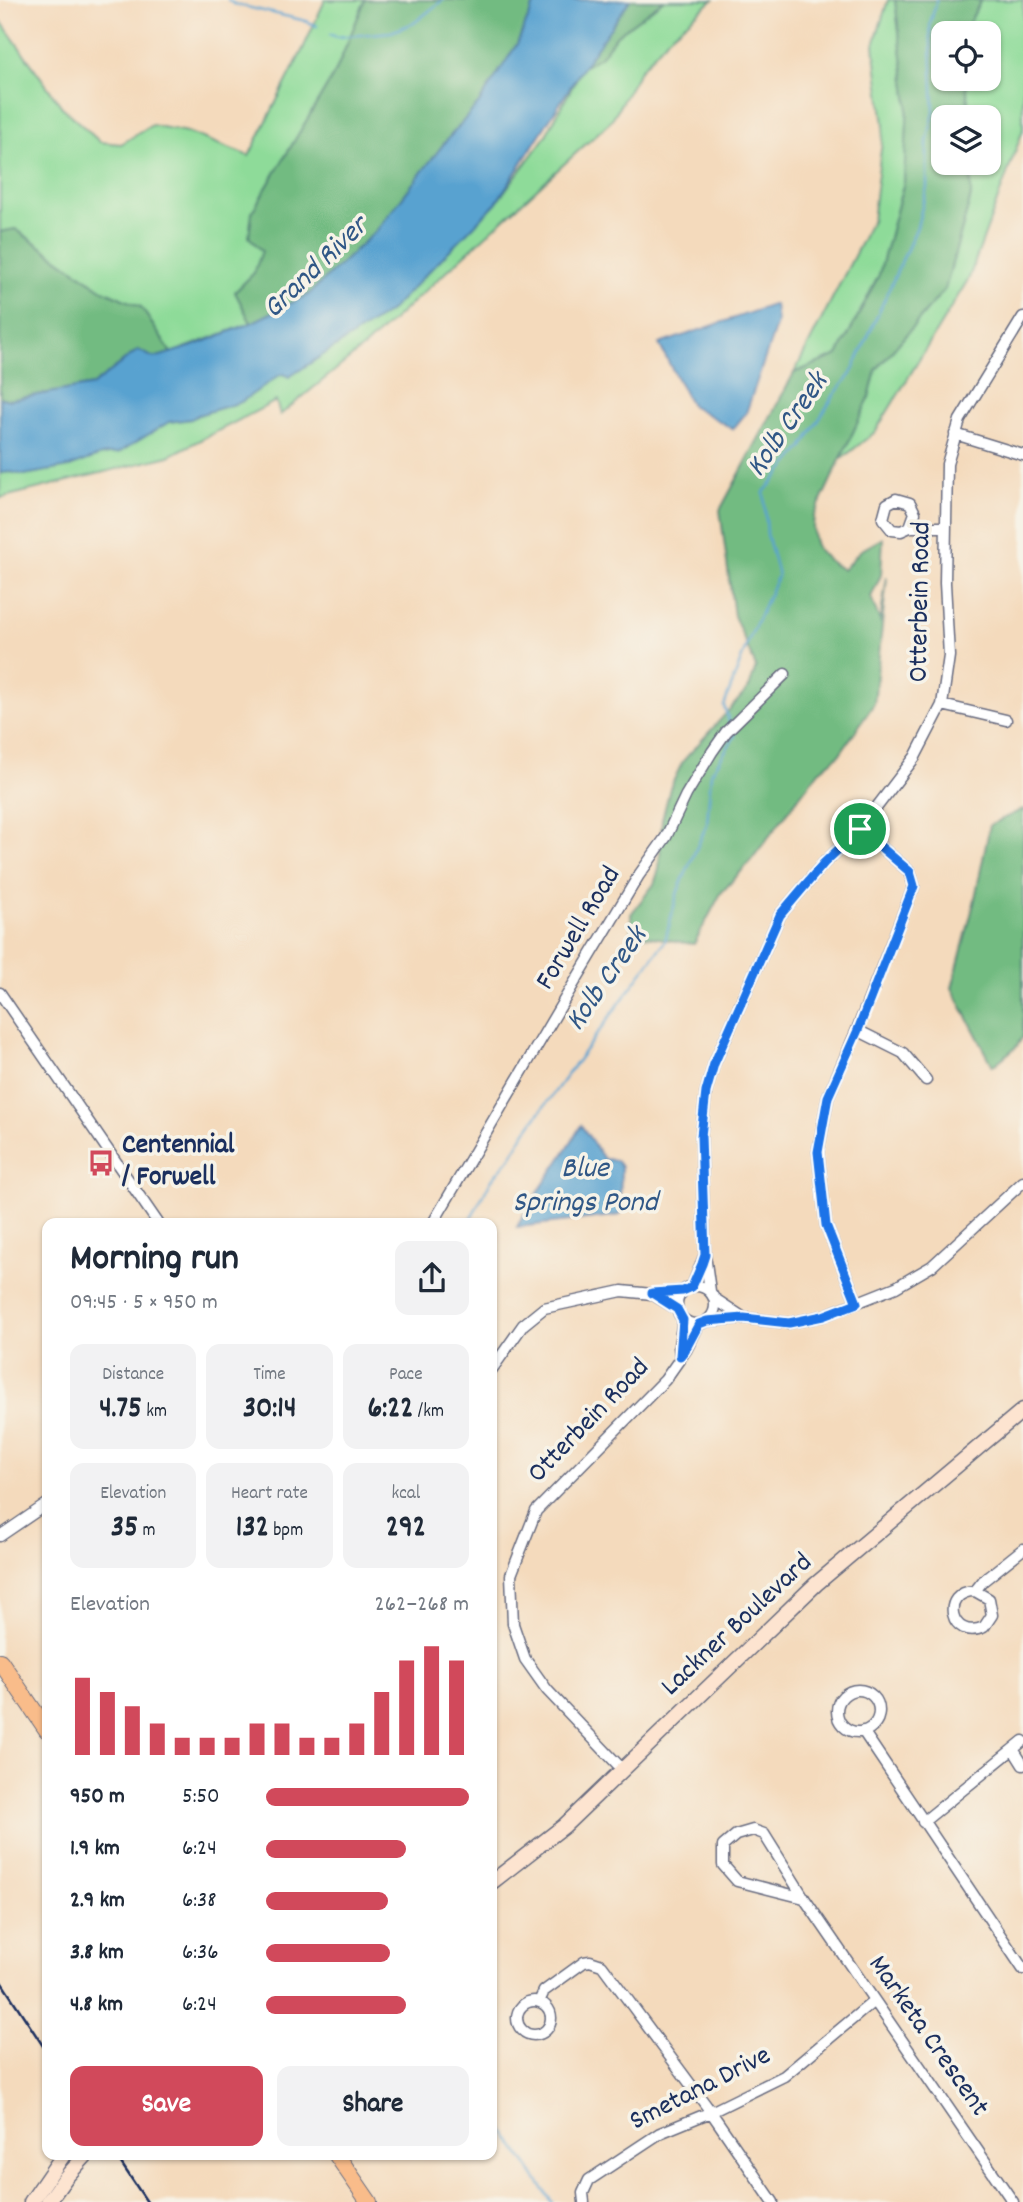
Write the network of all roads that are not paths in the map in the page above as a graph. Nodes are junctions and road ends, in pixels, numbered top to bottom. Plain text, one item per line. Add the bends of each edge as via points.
1 (1023, 317) edge
2 (955, 434) junction
3 (1023, 455) edge
4 (910, 527) dead end
5 (946, 527) junction
6 (785, 674) dead end
7 (942, 705) junction
8 (1006, 720) dead end
9 (860, 829) junction
10 (0, 993) edge
11 (858, 1030) junction
12 (926, 1080) dead end
13 (1023, 1182) edge
14 (155, 1218) edge
15 (436, 1218) edge
16 (705, 1255) junction
17 (687, 1289) junction
18 (652, 1293) junction
19 (713, 1295) junction
20 (857, 1303) junction
21 (680, 1314) junction
22 (744, 1318) junction
23 (703, 1322) junction
24 (680, 1356) junction
25 (497, 1363) edge
26 (1023, 1410) edge
27 (42, 1507) edge
28 (0, 1536) edge
29 (1023, 1549) edge
30 (975, 1591) dead end
31 (0, 1661) edge
32 (42, 1723) edge
33 (863, 1731) dead end
34 (1023, 1741) edge
35 (1013, 1749) junction
36 (1023, 1765) edge
37 (624, 1770) junction
38 (923, 1822) junction
39 (497, 1878) edge
40 (804, 1898) junction
41 (1023, 1969) edge
42 (539, 2001) dead end
43 (874, 2001) junction
44 (711, 2112) junction
45 (60, 2160) edge
46 (82, 2160) edge
47 (341, 2160) edge
48 (584, 2197) edge
49 (31, 2202) edge
50 (48, 2202) edge
51 (369, 2202) edge
52 (774, 2202) edge
53 (1013, 2202) edge

1 - 2 street, Otterbein Road
2 - 3 street
2 - 5 street, Otterbein Road via 947,464
4 - 5 street
5 - 7 street, Otterbein Road via 948,656
6 - 15 street, Forwell Road via 726,732 685,795 666,837
7 - 8 street
7 - 9 street, Otterbein Road via 915,757
9 - 11 street via 910,872 914,886
9 - 16 street, Otterbein Road via 780,915 714,1064 701,1136
10 - 14 street
11 - 12 street via 903,1053
11 - 20 street via 828,1097 818,1152 826,1225
13 - 20 street via 932,1266
16 - 17 street, Otterbein Road
16 - 19 street, Otterbein Road
17 - 18 street
17 - 19 street via 701,1286
17 - 21 street, Otterbein Road via 678,1299
18 - 21 street
18 - 25 street via 622,1291 544,1308 523,1325
19 - 22 street
19 - 23 street, Otterbein Road via 715,1311
20 - 22 street via 789,1323
21 - 23 street via 690,1324
21 - 24 street, Otterbein Road
22 - 23 street
23 - 24 street, Otterbein Road
24 - 37 street, Otterbein Road via 665,1380 536,1511 511,1575 513,1624 525,1658 547,1690
26 - 37 main road, Lackner Boulevard via 816,1584
27 - 28 street
29 - 30 street
31 - 32 main road
33 - 38 street
34 - 35 street
35 - 36 street
35 - 38 street
37 - 39 main road, Lackner Boulevard via 564,1826
38 - 41 street
40 - 40 street, Marketa Crescent via 764,1834 753,1829 723,1846 723,1865 737,1881
40 - 43 street, Marketa Crescent
42 - 44 street via 544,1991 584,1962 602,1965
43 - 44 street, Smetana Drive via 784,2076
43 - 53 street, Marketa Crescent
44 - 48 street, Smetana Drive via 660,2133 589,2180
44 - 52 street
45 - 49 main road
46 - 50 main road
47 - 51 main road

